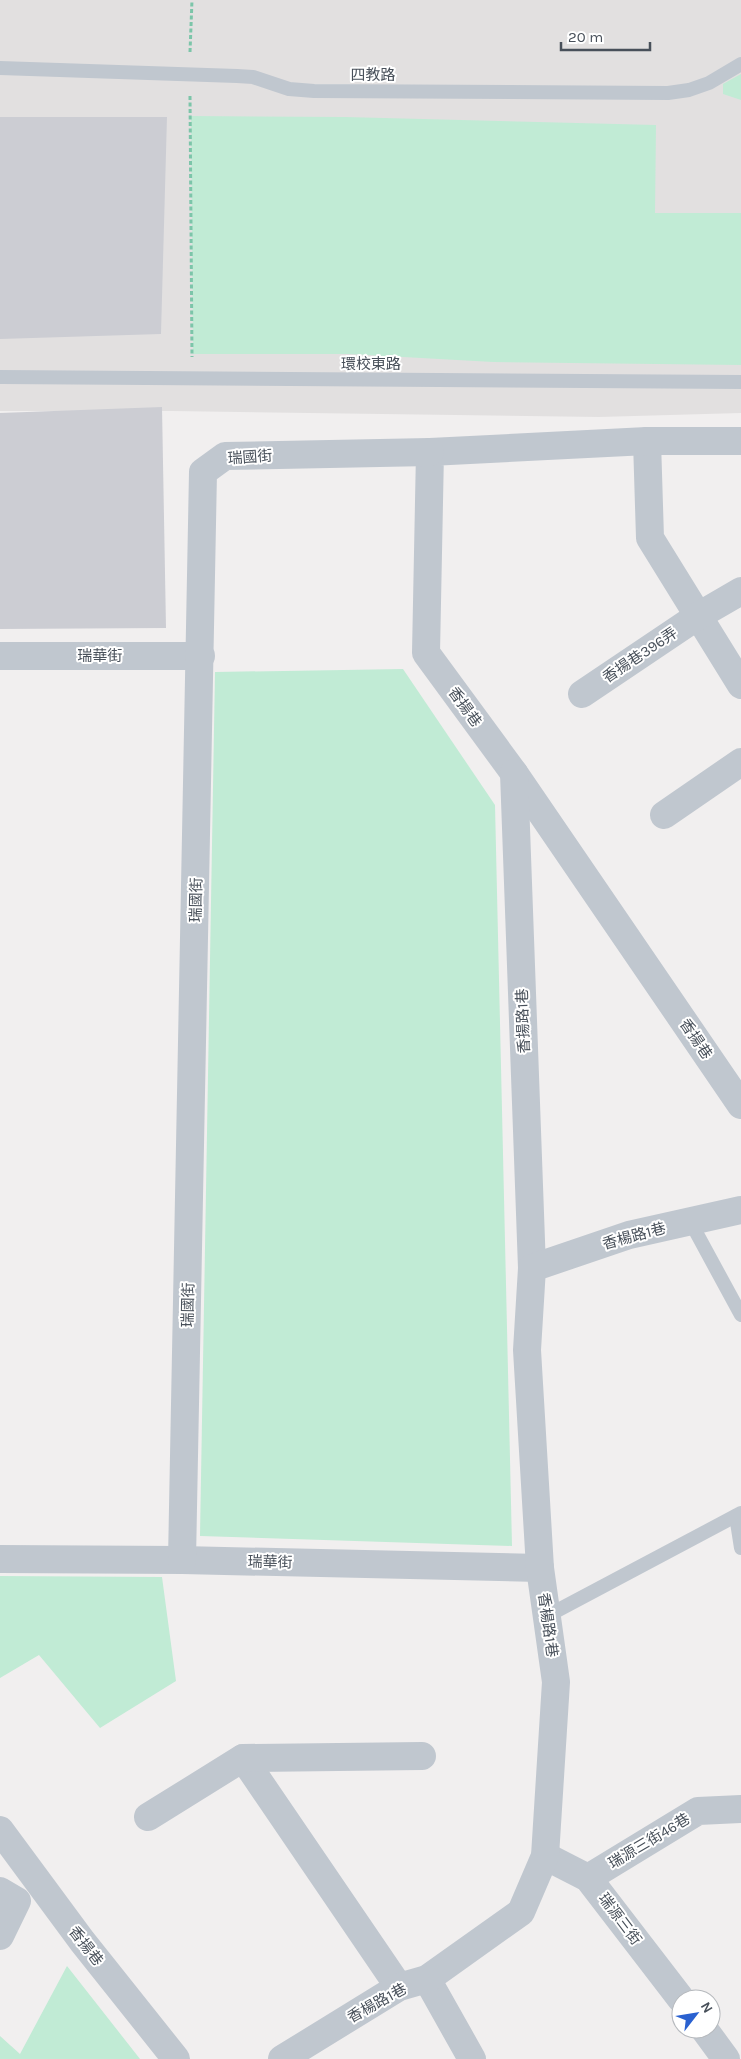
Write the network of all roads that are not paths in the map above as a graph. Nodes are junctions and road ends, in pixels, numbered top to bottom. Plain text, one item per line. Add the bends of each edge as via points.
1 (741, 64) edge
2 (0, 68) edge
3 (0, 377) edge
4 (741, 382) edge
5 (647, 441) junction
6 (741, 441) edge
7 (430, 452) junction
8 (741, 591) edge
9 (698, 616) junction
10 (0, 656) edge
11 (201, 656) junction
12 (741, 685) edge
13 (582, 694) dead end
14 (741, 762) edge
15 (514, 773) junction
16 (664, 815) dead end
17 (741, 1105) edge
18 (741, 1210) edge
19 (690, 1221) junction
20 (532, 1268) junction
21 (741, 1315) edge
22 (738, 1514) edge
23 (741, 1548) edge
24 (0, 1559) edge
25 (182, 1560) junction
26 (540, 1568) junction
27 (547, 1616) junction
28 (422, 1756) dead end
29 (243, 1758) junction
30 (741, 1809) edge
31 (148, 1817) dead end
32 (0, 1830) edge
33 (545, 1856) junction
34 (588, 1878) junction
35 (0, 1891) edge
36 (0, 1936) edge
37 (427, 1979) junction
38 (399, 1987) junction
39 (673, 1989) edge
40 (711, 2039) edge
41 (176, 2059) edge
42 (282, 2059) edge
43 (472, 2059) edge
44 (726, 2059) edge

1 - 2 lane, 四教路 via 708,83 668,93 314,91 289,89 253,77
3 - 4 lane, 環校東路
5 - 6 street
5 - 7 street
5 - 9 street via 650,538
7 - 11 street, 瑞國街 via 225,456 203,472
7 - 15 street, 香揚巷 via 426,653
8 - 9 street, 香揚巷396弄
9 - 12 street
9 - 13 street, 香揚巷396弄
10 - 11 street, 瑞華街
11 - 25 street, 瑞國街
14 - 16 street
15 - 17 street, 香揚巷
15 - 20 street, 香揚路1巷
18 - 19 street, 香楊路1巷
19 - 20 street, 香楊路1巷 via 629,1235
19 - 21 lane
20 - 26 street, 香楊路1巷 via 527,1350
22 - 23 lane
22 - 27 lane
24 - 25 street, 瑞華街
25 - 26 street, 瑞華街
26 - 27 street, 香楊路1巷
27 - 33 street, 香楊路1巷 via 556,1682
28 - 29 street
29 - 31 street
29 - 38 street
30 - 34 street, 瑞源三街46巷 via 698,1811
32 - 41 street, 香揚巷 via 82,1941
33 - 34 street, 瑞源三街
33 - 37 street, 香楊路1巷 via 521,1912
34 - 39 street, 瑞源三街
35 - 36 street via 17,1901
37 - 38 street, 香楊路1巷
37 - 43 street
38 - 42 street, 香楊路1巷
40 - 44 street

